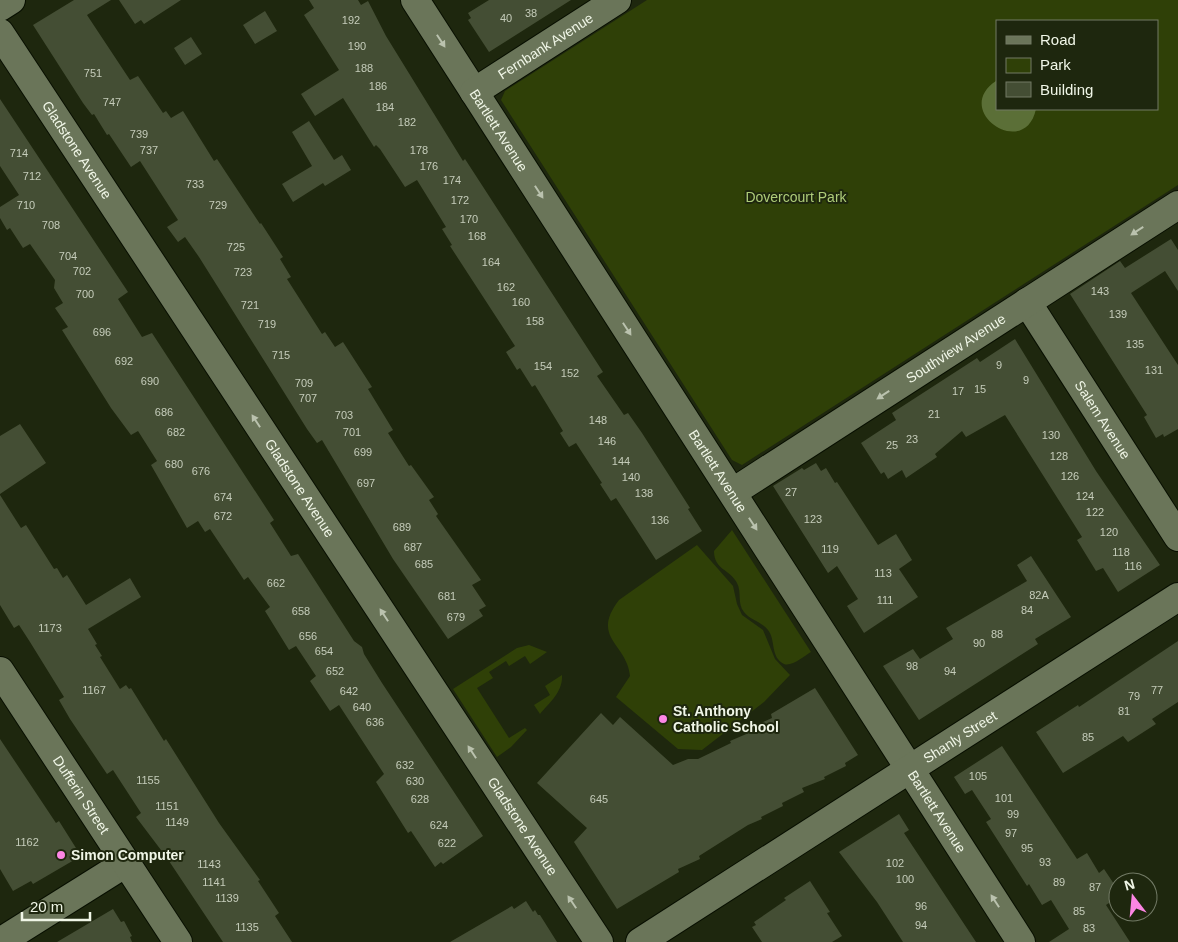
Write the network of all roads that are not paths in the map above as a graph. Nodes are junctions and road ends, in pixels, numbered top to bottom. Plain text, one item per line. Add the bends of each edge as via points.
1 (11, 0) edge
2 (415, 0) edge
3 (617, 0) edge
4 (0, 7) edge
5 (0, 34) edge
6 (474, 92) junction
7 (1178, 205) edge
8 (1027, 302) junction
9 (733, 492) junction
10 (1178, 537) edge
11 (1178, 597) edge
12 (0, 671) edge
13 (909, 769) junction
14 (126, 863) junction
15 (0, 942) edge
16 (178, 942) edge
17 (599, 942) edge
18 (640, 942) edge
19 (1021, 942) edge

1 - 4 street
2 -> 6 street, Bartlett Avenue
3 - 6 street, Fernbank Avenue
17 -> 5 street, Gladstone Avenue
6 -> 9 street, Bartlett Avenue
7 -> 8 street, Southview Avenue
8 -> 9 street, Southview Avenue
8 - 10 street, Salem Avenue
9 -> 13 street, Bartlett Avenue
11 - 13 street, Shanly Street
12 - 14 street, Dufferin Street
13 - 18 street, Shanly Street
19 -> 13 street, Bartlett Avenue
14 - 15 street
14 - 16 street, Dufferin Street

